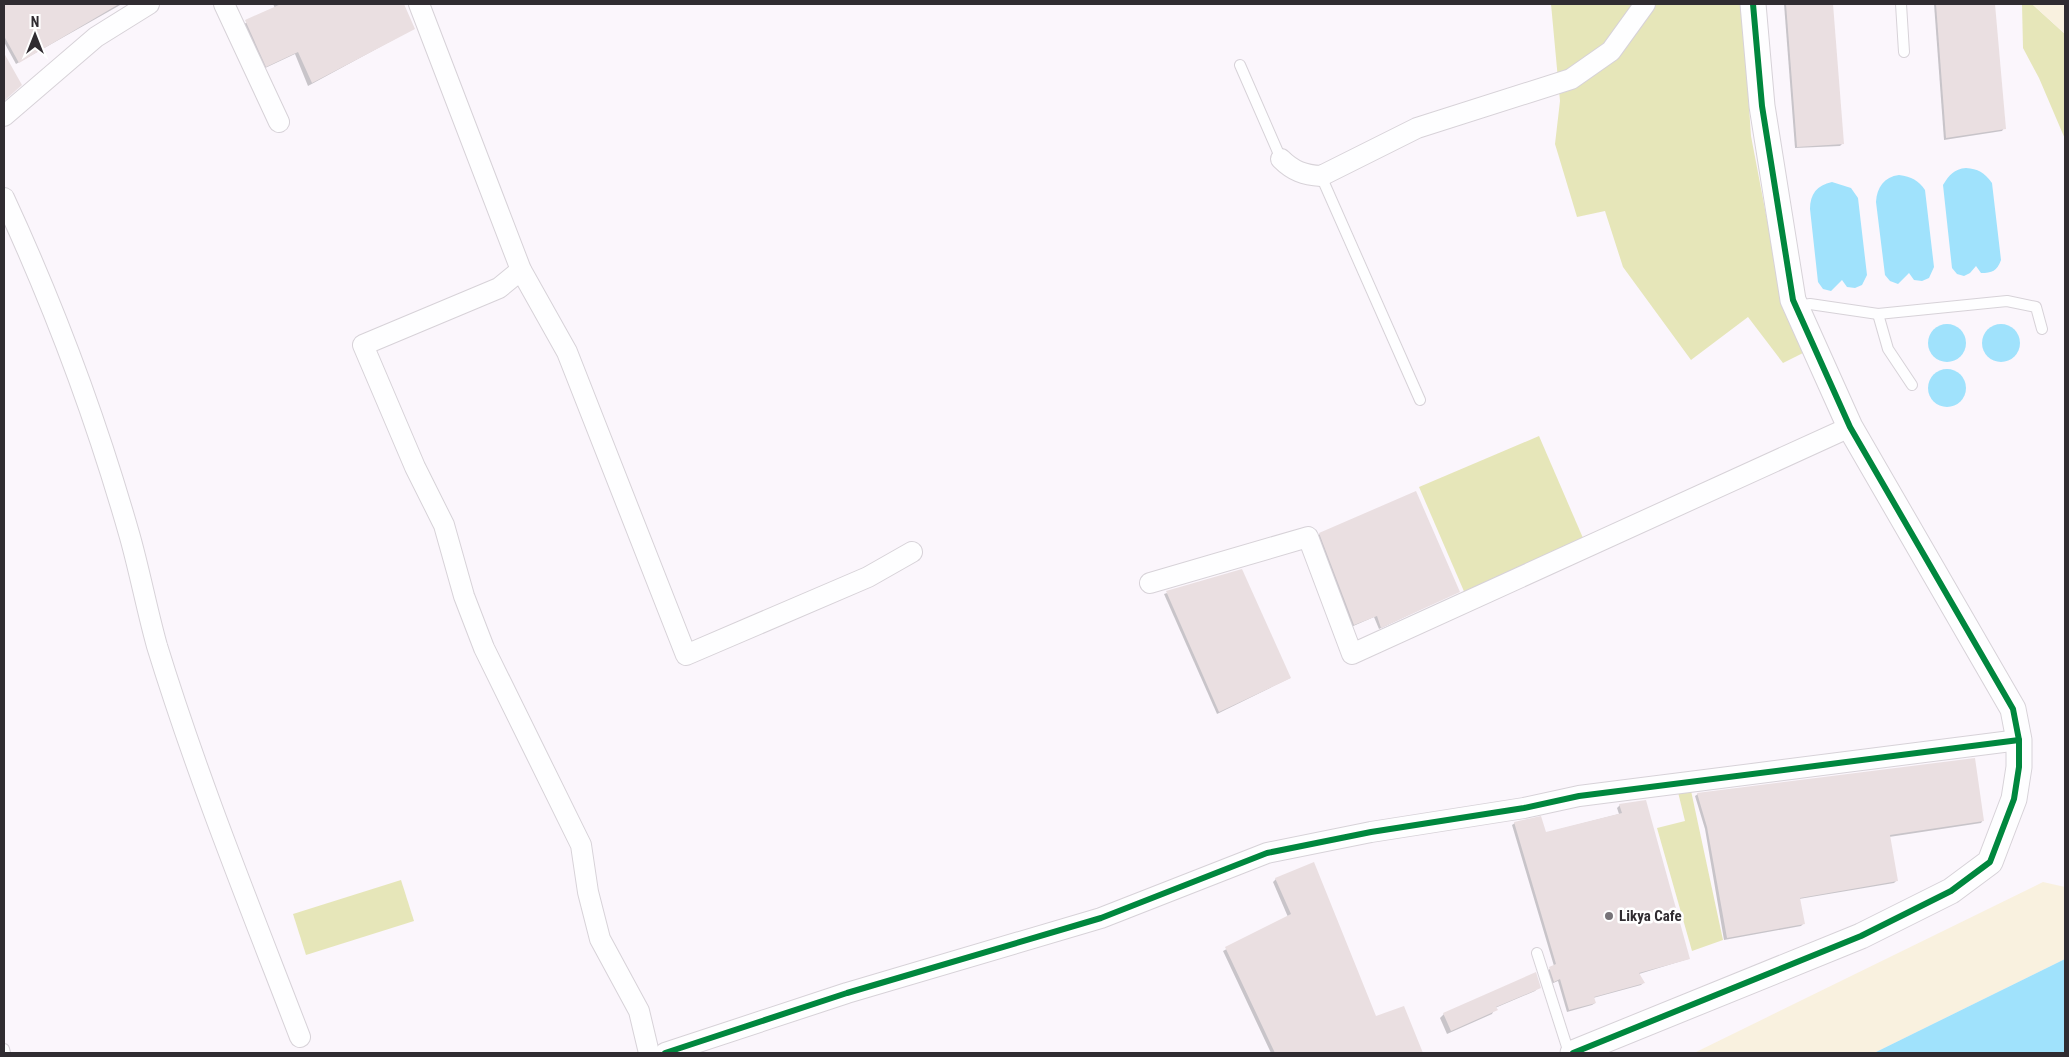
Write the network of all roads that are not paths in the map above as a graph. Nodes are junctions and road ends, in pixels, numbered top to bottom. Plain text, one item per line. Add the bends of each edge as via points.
1 (149, 4) edge
2 (224, 4) edge
3 (418, 4) edge
4 (1646, 4) edge
5 (1753, 4) edge
6 (1901, 4) edge
7 (1904, 52) dead end
8 (1240, 65) dead end
9 (4, 116) edge
10 (279, 122) dead end
11 (1281, 159) joint
12 (1321, 176) junction
13 (4, 198) edge
14 (522, 270) junction
15 (1796, 306) junction
16 (1878, 314) junction
17 (2042, 329) dead end
18 (1912, 385) dead end
19 (1420, 400) dead end
20 (1850, 427) junction
21 (912, 552) dead end
22 (1150, 583) dead end
23 (2019, 740) junction
24 (1537, 953) dead end
25 (300, 1036) dead end
26 (4, 1049) edge
27 (5, 1053) edge
28 (649, 1053) edge
29 (665, 1053) edge
30 (1569, 1053) edge
31 (1573, 1053) edge

1 - 9 street via 96,37
2 - 10 street
3 - 14 street
4 - 12 street via 1611,51 1571,78 1417,128
5 - 15 street via 1762,106
6 - 7 lane
8 - 11 lane
11 - 12 street via 1290,168 1306,175
12 - 19 lane
13 - 25 street via 42,281 82,385 130,537 157,645 215,819
14 - 21 street via 567,352 686,655 868,577
14 - 28 street via 499,288 363,345 444,525 464,596 484,648 581,845 600,939 639,1011
15 - 16 lane via 1810,304
15 - 20 street
16 - 17 lane via 2007,301 2036,308
16 - 18 lane via 1888,349
20 - 22 street via 1352,654 1308,537
20 - 23 street via 2013,709
23 - 29 street via 1579,796 1267,853 1101,918 847,993
23 - 31 street via 2014,799 1990,862 1951,891 1861,936
24 - 30 lane
26 - 27 lane

